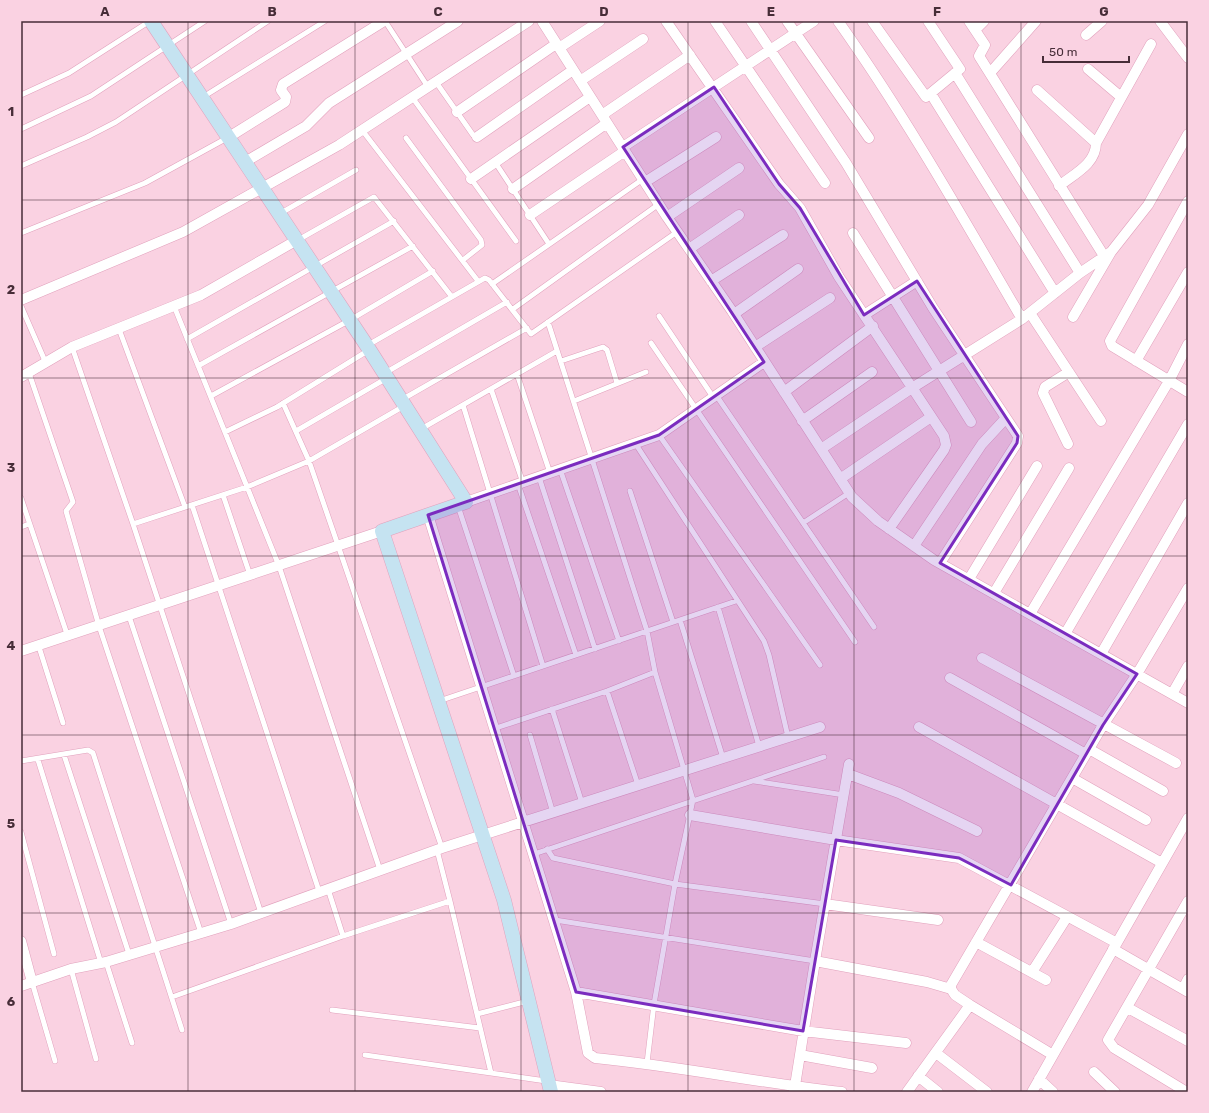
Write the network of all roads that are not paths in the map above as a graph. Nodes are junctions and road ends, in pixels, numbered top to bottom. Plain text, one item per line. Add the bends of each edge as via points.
1 (150, 21) edge
2 (205, 21) edge
3 (268, 21) edge
4 (325, 21) edge
5 (384, 21) edge
6 (458, 21) edge
7 (530, 21) edge
8 (542, 21) edge
9 (600, 21) edge
10 (666, 21) edge
11 (715, 21) edge
12 (751, 21) edge
13 (787, 21) edge
14 (814, 21) edge
15 (838, 21) edge
16 (872, 21) edge
17 (928, 21) edge
18 (969, 21) edge
19 (984, 21) edge
20 (1036, 21) edge
21 (1102, 21) edge
22 (1160, 21) edge
23 (975, 30) junction
24 (796, 33) junction
25 (1086, 35) dead end
26 (643, 39) dead end
27 (1151, 44) dead end
28 (167, 45) junction
29 (558, 46) junction
30 (771, 49) junction
31 (406, 53) junction
32 (690, 55) junction
33 (1188, 58) edge
34 (747, 66) junction
35 (1088, 69) dead end
36 (573, 70) junction
37 (955, 73) junction
38 (990, 73) junction
39 (185, 74) junction
40 (580, 81) junction
41 (432, 84) junction
42 (714, 87) junction
43 (1037, 90) dead end
44 (931, 94) junction
45 (21, 95) edge
46 (202, 97) junction
47 (412, 97) junction
48 (590, 97) junction
49 (1121, 97) junction
50 (457, 112) junction
51 (605, 119) junction
52 (21, 129) edge
53 (362, 130) junction
54 (1188, 134) edge
55 (229, 137) junction
56 (477, 137) joint
57 (716, 137) dead end
58 (406, 138) dead end
59 (869, 138) dead end
60 (1096, 142) junction
61 (624, 149) junction
62 (245, 162) junction
63 (495, 162) junction
64 (21, 166) edge
65 (739, 168) dead end
66 (356, 170) dead end
67 (471, 179) junction
68 (644, 181) junction
69 (825, 183) dead end
70 (1059, 186) junction
71 (262, 187) junction
72 (513, 189) junction
73 (1188, 201) edge
74 (659, 204) junction
75 (280, 214) junction
76 (530, 215) junction
77 (739, 215) dead end
78 (667, 216) junction
79 (394, 221) junction
80 (677, 232) junction
81 (21, 233) edge
82 (853, 234) dead end
83 (783, 235) dead end
84 (297, 240) junction
85 (516, 241) dead end
86 (549, 244) junction
87 (413, 246) junction
88 (689, 249) junction
89 (1107, 254) junction
90 (463, 260) junction
91 (315, 267) junction
92 (798, 270) dead end
93 (433, 271) junction
94 (1188, 272) edge
95 (1080, 273) junction
96 (478, 281) junction
97 (712, 281) junction
98 (917, 281) junction
99 (492, 284) junction
100 (332, 292) junction
101 (1054, 293) junction
102 (892, 296) junction
103 (452, 297) junction
104 (830, 298) dead end
105 (21, 300) edge
106 (507, 302) junction
107 (21, 306) edge
108 (174, 306) junction
109 (513, 310) junction
110 (734, 314) junction
111 (864, 314) junction
112 (659, 316) dead end
113 (1026, 316) junction
114 (1073, 317) dead end
115 (350, 320) junction
116 (548, 322) junction
117 (873, 326) junction
118 (119, 328) junction
119 (527, 328) junction
120 (187, 339) junction
121 (651, 343) dead end
122 (1188, 344) edge
123 (72, 347) junction
124 (755, 347) junction
125 (369, 348) junction
126 (557, 351) junction
127 (964, 355) junction
128 (45, 361) junction
129 (561, 361) junction
130 (1136, 361) junction
131 (764, 362) junction
132 (198, 366) junction
133 (939, 371) junction
134 (646, 372) dead end
135 (872, 372) dead end
136 (1069, 372) junction
137 (517, 374) junction
138 (25, 375) edge
139 (386, 375) junction
140 (1169, 381) junction
141 (617, 383) junction
142 (912, 388) junction
143 (491, 389) junction
144 (784, 392) junction
145 (1188, 392) edge
146 (211, 396) junction
147 (715, 396) junction
148 (574, 401) junction
149 (403, 402) junction
150 (284, 403) junction
151 (463, 405) junction
152 (697, 409) junction
153 (931, 417) junction
154 (1006, 418) junction
155 (802, 420) junction
156 (1101, 421) dead end
157 (971, 422) dead end
158 (1188, 424) edge
159 (420, 430) junction
160 (296, 431) junction
161 (225, 432) junction
162 (659, 435) junction
163 (635, 443) junction
164 (1068, 444) dead end
165 (821, 449) junction
166 (592, 458) junction
167 (310, 461) junction
168 (1038, 466) dead end
169 (1069, 468) dead end
170 (560, 469) junction
171 (550, 473) junction
172 (538, 477) junction
173 (840, 479) junction
174 (520, 483) junction
175 (248, 487) junction
176 (630, 491) dead end
177 (849, 493) junction
178 (490, 494) junction
179 (223, 495) junction
180 (21, 498) edge
181 (1188, 503) edge
182 (462, 504) junction
183 (192, 505) junction
184 (185, 507) junction
185 (428, 515) junction
186 (803, 523) junction
187 (29, 524) junction
188 (133, 524) junction
189 (21, 527) edge
190 (889, 529) junction
191 (382, 530) junction
192 (339, 545) junction
193 (914, 546) junction
194 (940, 563) junction
195 (279, 566) junction
196 (250, 576) junction
197 (969, 579) junction
198 (219, 586) junction
199 (1188, 588) edge
200 (994, 593) junction
201 (736, 601) junction
202 (160, 606) junction
203 (718, 607) junction
204 (1030, 614) junction
205 (129, 616) junction
206 (680, 620) junction
207 (673, 622) junction
208 (99, 626) junction
209 (874, 627) dead end
210 (647, 631) junction
211 (1065, 634) junction
212 (68, 637) junction
213 (619, 640) junction
214 (855, 642) dead end
215 (39, 647) junction
216 (595, 648) junction
217 (21, 651) edge
218 (1101, 654) junction
219 (576, 655) junction
220 (982, 658) dead end
221 (820, 665) dead end
222 (543, 666) junction
223 (1188, 666) edge
224 (655, 672) junction
225 (1137, 674) junction
226 (514, 676) junction
227 (950, 678) dead end
228 (482, 686) junction
229 (607, 691) junction
230 (1172, 694) junction
231 (438, 701) junction
232 (1188, 703) edge
233 (552, 709) junction
234 (63, 723) dead end
235 (1103, 725) junction
236 (820, 727) dead end
237 (496, 728) junction
238 (919, 728) dead end
239 (530, 735) dead end
240 (788, 737) junction
241 (759, 746) junction
242 (1087, 752) junction
243 (64, 756) junction
244 (723, 758) junction
245 (824, 758) dead end
246 (38, 760) junction
247 (21, 761) edge
248 (1176, 763) dead end
249 (684, 771) junction
250 (1072, 778) junction
251 (753, 780) junction
252 (638, 785) junction
253 (1163, 791) dead end
254 (844, 795) junction
255 (693, 800) junction
256 (582, 803) junction
257 (1057, 804) junction
258 (553, 813) junction
259 (690, 814) junction
260 (1188, 818) edge
261 (1146, 820) dead end
262 (524, 822) junction
263 (977, 831) dead end
264 (21, 832) edge
265 (482, 835) junction
266 (836, 840) junction
267 (439, 849) junction
268 (547, 849) junction
269 (534, 854) junction
270 (1162, 863) junction
271 (380, 870) junction
272 (675, 884) junction
273 (1011, 885) junction
274 (324, 890) junction
275 (450, 901) junction
276 (1188, 901) edge
277 (825, 904) junction
278 (261, 913) junction
279 (1067, 917) junction
280 (555, 920) junction
281 (938, 920) dead end
282 (231, 924) junction
283 (201, 933) junction
284 (342, 936) junction
285 (666, 937) junction
286 (21, 942) edge
287 (976, 942) junction
288 (1115, 946) junction
289 (155, 948) junction
290 (54, 954) dead end
291 (129, 954) junction
292 (814, 961) junction
293 (103, 963) junction
294 (71, 969) junction
295 (1149, 970) junction
296 (1032, 972) junction
297 (1188, 979) edge
298 (1046, 980) dead end
299 (32, 982) junction
300 (21, 986) edge
301 (951, 989) junction
302 (1185, 990) edge
303 (576, 992) junction
304 (172, 997) junction
305 (529, 1000) junction
306 (654, 1004) junction
307 (970, 1005) junction
308 (1128, 1008) junction
309 (332, 1010) dead end
310 (477, 1014) junction
311 (480, 1028) junction
312 (182, 1030) dead end
313 (803, 1031) junction
314 (1188, 1041) edge
315 (132, 1043) dead end
316 (906, 1043) dead end
317 (936, 1053) junction
318 (365, 1055) dead end
319 (800, 1055) junction
320 (1053, 1055) junction
321 (96, 1059) dead end
322 (55, 1061) dead end
323 (647, 1063) junction
324 (872, 1068) dead end
325 (1094, 1072) dead end
326 (491, 1073) junction
327 (918, 1076) junction
328 (1039, 1079) junction
329 (550, 1086) edge
330 (795, 1089) edge
331 (1186, 1090) edge
332 (601, 1092) edge
333 (842, 1092) edge
334 (907, 1092) edge
335 (938, 1092) edge
336 (987, 1092) edge
337 (1032, 1092) edge
338 (1052, 1092) edge
339 (1115, 1092) edge

1 - 28 street
1 - 45 lane via 69,73
2 - 28 lane
3 - 39 lane
4 - 46 lane
5 - 31 lane
5 - 55 street via 283,84 281,88 286,102
6 - 31 street
7 - 41 street
8 - 29 street
9 - 29 street
10 - 32 street
11 - 34 street
12 - 30 street
13 - 24 street
14 - 24 street
15 - 113 street via 881,82
16 - 44 street via 925,96
17 - 37 street via 960,68
18 - 23 street
19 - 23 street
20 - 38 street
21 - 25 street
22 - 33 street
23 - 38 street via 985,45 979,55
24 - 30 street
24 - 59 street
26 - 40 street
27 - 49 street
28 - 39 street
28 - 52 lane via 91,96
29 - 36 street
29 - 50 street
30 - 34 street
30 - 98 street via 846,163
31 - 41 lane
31 - 62 street via 328,103 306,126
32 - 42 street
32 - 51 street
34 - 42 street
34 - 69 street
35 - 49 street
36 - 40 street
36 - 56 street
37 - 44 street
37 - 95 street
38 - 70 street
39 - 46 street
39 - 64 lane via 116,122
40 - 48 street
41 - 47 street
41 - 50 lane
42 - 61 street
42 - 111 street via 779,184 800,208 839,277
43 - 60 street
44 - 101 street
46 - 55 street
47 - 53 street
47 - 67 lane
48 - 51 street
48 - 63 street
49 - 60 street
50 - 56 lane
51 - 61 street
51 - 72 street
53 - 71 street
53 - 90 lane
54 - 89 street via 1148,205
55 - 62 street
55 - 81 lane via 145,183
57 - 68 street
58 - 90 lane via 482,242 480,248
60 - 70 street via 1095,153 1087,164
61 - 68 street
61 - 76 street
62 - 71 street
63 - 67 street
63 - 72 lane
65 - 78 street
66 - 75 lane
67 - 85 lane
68 - 74 street
68 - 86 lane
70 - 89 street
71 - 75 street
71 - 105 street via 183,232
72 - 76 lane
73 - 130 street via 1110,338 1112,346
74 - 78 street
74 - 109 lane
75 - 84 street
76 - 86 lane
77 - 88 street
78 - 80 street
79 - 84 lane via 377,199 372,197
79 - 87 lane
79 - 91 lane
80 - 88 street
80 - 116 lane
82 - 102 street
83 - 97 street
84 - 91 street
84 - 108 street via 201,295
86 - 99 lane
87 - 93 lane
87 - 100 lane
88 - 97 street
89 - 95 street
89 - 114 street
90 - 96 lane
91 - 100 street
91 - 120 lane
92 - 110 street
93 - 103 lane
93 - 115 lane
94 - 130 street
95 - 101 street
96 - 99 lane via 485,278
96 - 103 lane
97 - 110 street
98 - 102 street
98 - 127 street
99 - 106 lane
100 - 115 street
100 - 132 lane
101 - 113 street
102 - 111 street
102 - 133 street
103 - 125 lane
104 - 124 street
106 - 109 lane
106 - 139 lane
107 - 128 lane
108 - 118 street
108 - 120 lane
109 - 119 lane
110 - 124 street
111 - 117 street
112 - 147 lane
113 - 127 street
113 - 136 street
115 - 125 street
115 - 146 lane
116 - 119 lane via 531,334
116 - 126 lane
117 - 142 street
117 - 144 street
118 - 123 street
118 - 184 lane
119 - 149 lane
120 - 132 lane
121 - 152 lane
122 - 140 street
123 - 128 street
123 - 188 lane
124 - 131 street
125 - 139 street
125 - 150 lane
126 - 129 lane
126 - 137 lane
127 - 133 street
127 - 154 street
128 - 138 street
129 - 141 lane via 603,347 607,350
129 - 148 lane
130 - 140 street
131 - 144 street
131 - 147 street
132 - 146 lane
133 - 142 street
133 - 157 street
134 - 141 lane
135 - 155 street
136 - 156 street
136 - 164 street via 1044,387 1043,393
137 - 143 lane
137 - 171 lane
138 - 208 lane via 73,502 66,511
139 - 149 street
139 - 160 lane
140 - 145 street
140 - 204 street
141 - 148 lane
142 - 153 street
142 - 165 street
143 - 151 lane
143 - 174 lane
144 - 155 street
146 - 161 lane
147 - 152 street
147 - 186 lane
148 - 166 lane
149 - 159 street
149 - 167 lane
150 - 160 lane
150 - 161 lane
151 - 159 lane
151 - 178 lane
152 - 162 street
152 - 214 lane
153 - 173 street
153 - 190 street via 944,436 946,445
154 - 193 street via 982,444
154 - 194 street via 1018,436 1017,442
155 - 165 street
158 - 211 street
159 - 182 street
160 - 167 lane
161 - 175 lane
162 - 163 street
162 - 221 lane
163 - 166 street
163 - 201 lane
165 - 173 street
166 - 170 street
166 - 210 lane
167 - 175 lane
167 - 192 lane
168 - 197 street
169 - 200 street
170 - 171 street
170 - 213 lane
171 - 172 street
172 - 174 street
172 - 216 lane
173 - 177 street
174 - 178 street
174 - 219 lane
175 - 179 lane
175 - 195 lane
176 - 207 lane
177 - 186 lane
177 - 190 street
178 - 182 street
178 - 222 lane
179 - 183 lane
179 - 196 lane
180 - 187 lane
181 - 218 street
182 - 185 street
182 - 226 lane
183 - 184 lane
183 - 198 lane
184 - 188 lane
185 - 191 street
185 - 228 street
186 - 209 lane
187 - 189 lane
187 - 212 lane
188 - 202 lane
190 - 193 street
191 - 192 street
191 - 231 street
192 - 195 street
192 - 267 lane
193 - 194 street
194 - 197 street
195 - 196 street
195 - 271 lane
196 - 198 street
197 - 200 street
198 - 202 street
198 - 274 lane
199 - 225 street
200 - 204 street
201 - 203 lane
201 - 240 lane via 767,647
202 - 205 street
202 - 278 lane
203 - 206 lane
203 - 241 lane
204 - 211 street
205 - 208 street
205 - 282 lane
206 - 207 lane
206 - 244 lane
207 - 210 lane
208 - 212 street
208 - 283 lane
210 - 213 lane
210 - 224 lane
211 - 218 street
212 - 215 street
213 - 216 lane
215 - 217 street
215 - 234 lane
216 - 219 lane
218 - 225 street
219 - 222 lane
220 - 235 street
222 - 226 lane
223 - 230 street
224 - 229 lane
224 - 249 lane
225 - 230 street
225 - 235 street
226 - 228 lane
227 - 242 street
228 - 231 lane
228 - 237 street
229 - 233 lane
229 - 252 lane
230 - 232 street
231 - 265 street
233 - 237 lane
233 - 256 lane
235 - 242 street
235 - 248 street
236 - 240 street
237 - 262 street
238 - 257 street
239 - 258 lane
240 - 241 street
241 - 244 street
242 - 250 street
242 - 253 street
243 - 246 lane
243 - 289 lane via 88,750 93,753
243 - 291 lane
244 - 249 street
245 - 251 lane
246 - 247 lane
246 - 293 lane
249 - 252 street
249 - 255 lane
250 - 257 street
250 - 261 street
251 - 254 lane
251 - 255 lane
252 - 256 street
254 - 263 street via 848,769
254 - 266 street
255 - 259 lane
255 - 268 lane
256 - 258 street
257 - 270 street
257 - 273 street
258 - 262 street
259 - 266 street
259 - 272 lane
260 - 270 street
262 - 265 street
262 - 269 street
264 - 290 lane
265 - 267 street
265 - 305 street via 504,900
266 - 273 street via 959,858
266 - 277 street
267 - 271 street
267 - 275 lane
268 - 269 lane
268 - 272 lane via 553,858
269 - 280 street
270 - 288 street
271 - 274 street
272 - 277 lane
272 - 285 lane
273 - 279 street
273 - 287 street
274 - 278 street
274 - 284 lane
275 - 284 lane
275 - 310 lane
276 - 295 street
277 - 281 street
277 - 292 street
278 - 282 street
279 - 288 street
279 - 296 street
280 - 285 lane
280 - 303 street
282 - 283 street
283 - 289 street
284 - 304 lane
285 - 292 lane
285 - 306 lane
286 - 299 street
287 - 296 street
287 - 301 street via 953,980
288 - 295 street
288 - 320 street
289 - 291 street
289 - 304 lane
291 - 293 street
292 - 301 street via 927,982
292 - 313 street
293 - 294 street
293 - 315 lane
294 - 299 street
294 - 321 lane
295 - 302 street
295 - 308 street
296 - 298 street
297 - 302 street
299 - 300 street
299 - 322 lane
301 - 307 street via 955,995
303 - 306 street
303 - 323 street via 586,1048 591,1056
304 - 312 lane
305 - 310 lane
305 - 329 street
306 - 313 street
306 - 323 lane
307 - 317 street
307 - 320 street
308 - 314 street
308 - 331 street via 1108,1040 1110,1044
309 - 311 lane
310 - 311 lane
311 - 326 lane
313 - 316 street
313 - 319 street
317 - 327 street
317 - 336 street
318 - 326 lane
319 - 324 street
319 - 330 street
320 - 328 street
323 - 330 street
325 - 339 street
326 - 329 lane
327 - 334 street
327 - 335 street
328 - 337 street
328 - 338 street
329 - 332 street
330 - 333 street

